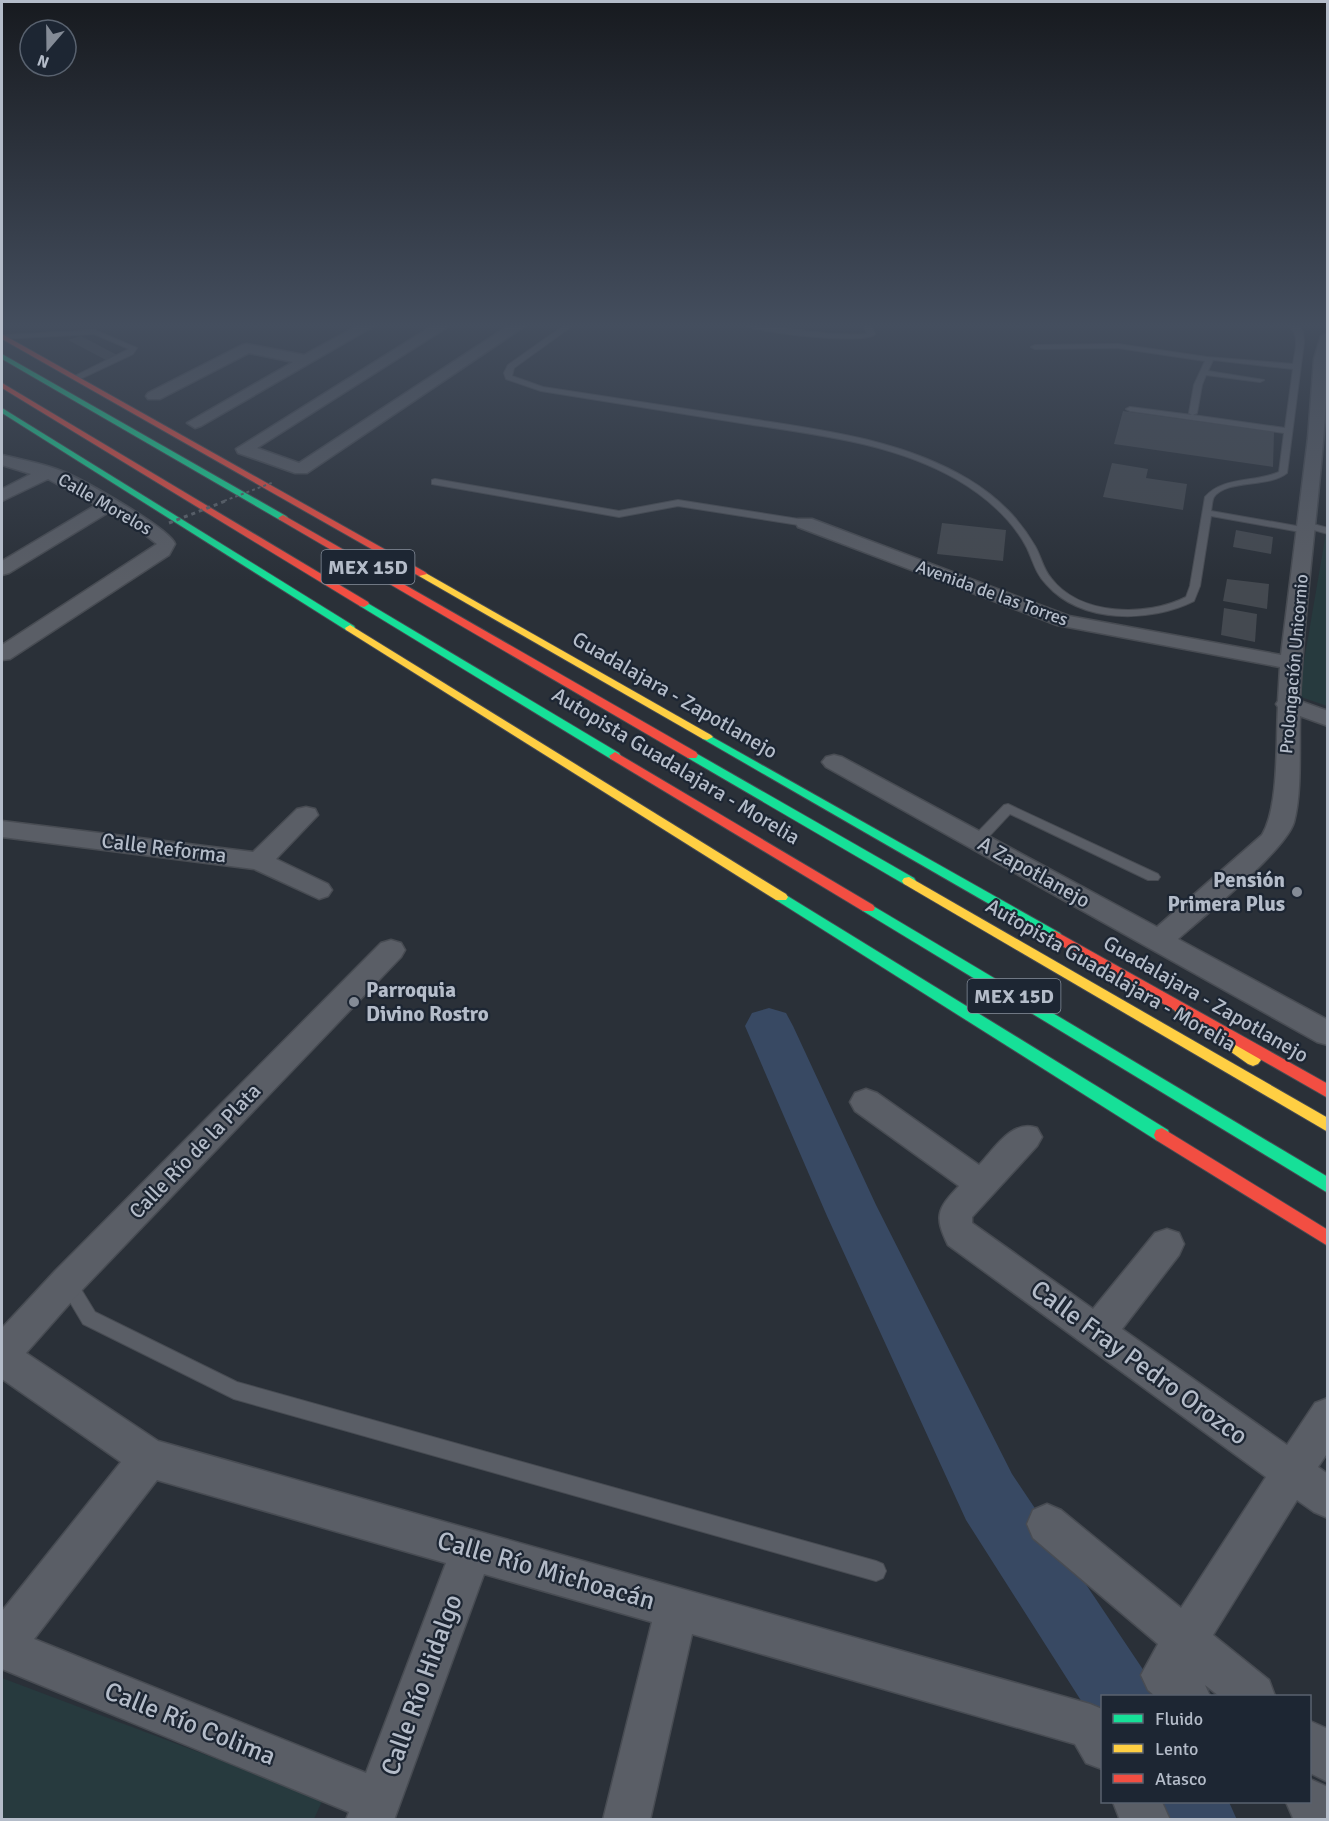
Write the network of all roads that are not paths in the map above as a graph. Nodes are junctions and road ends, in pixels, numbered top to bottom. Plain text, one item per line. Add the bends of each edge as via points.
1 (4, 411) edge
2 (45, 411) edge
3 (97, 411) edge
4 (136, 411) edge
5 (216, 411) edge
6 (305, 411) edge
7 (389, 411) edge
8 (676, 411) edge
9 (1144, 411) edge
10 (1292, 411) edge
11 (1322, 411) edge
12 (195, 423) dead end
13 (1289, 431) junction
14 (1322, 440) edge
15 (2, 460) edge
16 (47, 472) junction
17 (435, 482) dead end
18 (2, 496) edge
19 (110, 504) junction
20 (1207, 513) junction
21 (805, 523) joint
22 (1306, 527) junction
23 (1328, 531) edge
24 (2, 569) edge
25 (2, 654) edge
26 (1291, 663) junction
27 (1287, 704) junction
28 (1328, 719) edge
29 (834, 762) dead end
30 (306, 815) dead end
31 (2, 829) edge
32 (977, 841) junction
33 (259, 861) junction
34 (1153, 877) dead end
35 (319, 890) dead end
36 (1159, 941) junction
37 (391, 950) dead end
38 (1181, 1009) junction
39 (1328, 1034) edge
40 (1328, 1092) edge
41 (866, 1102) dead end
42 (1328, 1113) edge
43 (1328, 1126) edge
44 (1026, 1137) dead end
45 (981, 1184) junction
46 (1328, 1186) edge
47 (1328, 1239) edge
48 (1167, 1244) dead end
49 (67, 1282) junction
50 (1097, 1332) junction
51 (2, 1356) edge
52 (1328, 1416) edge
53 (149, 1458) junction
54 (1292, 1473) junction
55 (1328, 1498) edge
56 (1047, 1524) dead end
57 (472, 1550) junction
58 (876, 1571) dead end
59 (677, 1608) junction
60 (2, 1647) edge
61 (1179, 1670) edge
62 (1250, 1695) edge
63 (1101, 1745) edge
64 (1311, 1745) edge
65 (1328, 1759) edge
66 (1137, 1803) edge
67 (1310, 1803) edge
68 (374, 1810) edge
69 (1328, 1818) edge
70 (626, 1820) edge
71 (1147, 1820) edge

1 - 47 main road
2 - 46 main road, Autopista Guadalajara - Morelia / MEX 15D
3 - 43 main road, Autopista Guadalajara - Morelia / MEX 15D
4 - 38 main road, Guadalajara - Zapotlanejo
5 - 12 street
6 - 7 street via 244,449 301,469
8 - 20 lane via 867,442 927,462 976,488 1020,529 1047,581 1060,594 1111,612 1149,612 1178,606 1190,599
9 - 13 lane
10 - 13 lane
11 - 14 street, Prolongación Unicornio
13 - 20 lane via 1283,473 1221,487 1209,497
14 - 22 street, Prolongación Unicornio
15 - 16 street, Calle Morelos
16 - 18 street
16 - 19 street, Calle Morelos
17 - 21 lane via 619,514 678,503
19 - 24 street
19 - 25 street, Calle Morelos via 165,540 166,547
20 - 22 lane
21 - 26 street, Avenida de las Torres via 1064,621
22 - 23 lane
22 - 26 street, Prolongación Unicornio
26 - 27 street, Prolongación Unicornio
27 - 28 street
27 - 36 street, Prolongación Unicornio via 1281,824 1271,841
29 - 32 street, A Zapotlanejo
30 - 33 street
31 - 33 street, Calle Reforma
32 - 34 lane via 1008,808
32 - 36 street, A Zapotlanejo
33 - 35 street, Calle Reforma
36 - 39 street, A Zapotlanejo
37 - 49 street, Calle Río de la Plata
38 - 40 main road, Guadalajara - Zapotlanejo
38 - 42 main road
41 - 45 street
44 - 45 street
45 - 50 street, Calle Fray Pedro Orozco via 956,1212 955,1224 960,1234
48 - 50 street
49 - 51 street, Calle Río de la Plata
49 - 58 lane via 89,1318 234,1390
50 - 54 street, Calle Fray Pedro Orozco
51 - 53 street, Calle Río Michoacán
52 - 54 street
53 - 57 street, Calle Río Michoacán
53 - 60 street
54 - 55 street, Calle Fray Pedro Orozco
54 - 61 street
56 - 61 street
57 - 59 street, Calle Río Michoacán
57 - 68 street, Calle Río Hidalgo
59 - 63 street, Calle Río Michoacán via 1090,1726
59 - 70 street
60 - 68 street, Calle Río Colima
61 - 62 street
64 - 65 street
66 - 71 street
67 - 69 street

